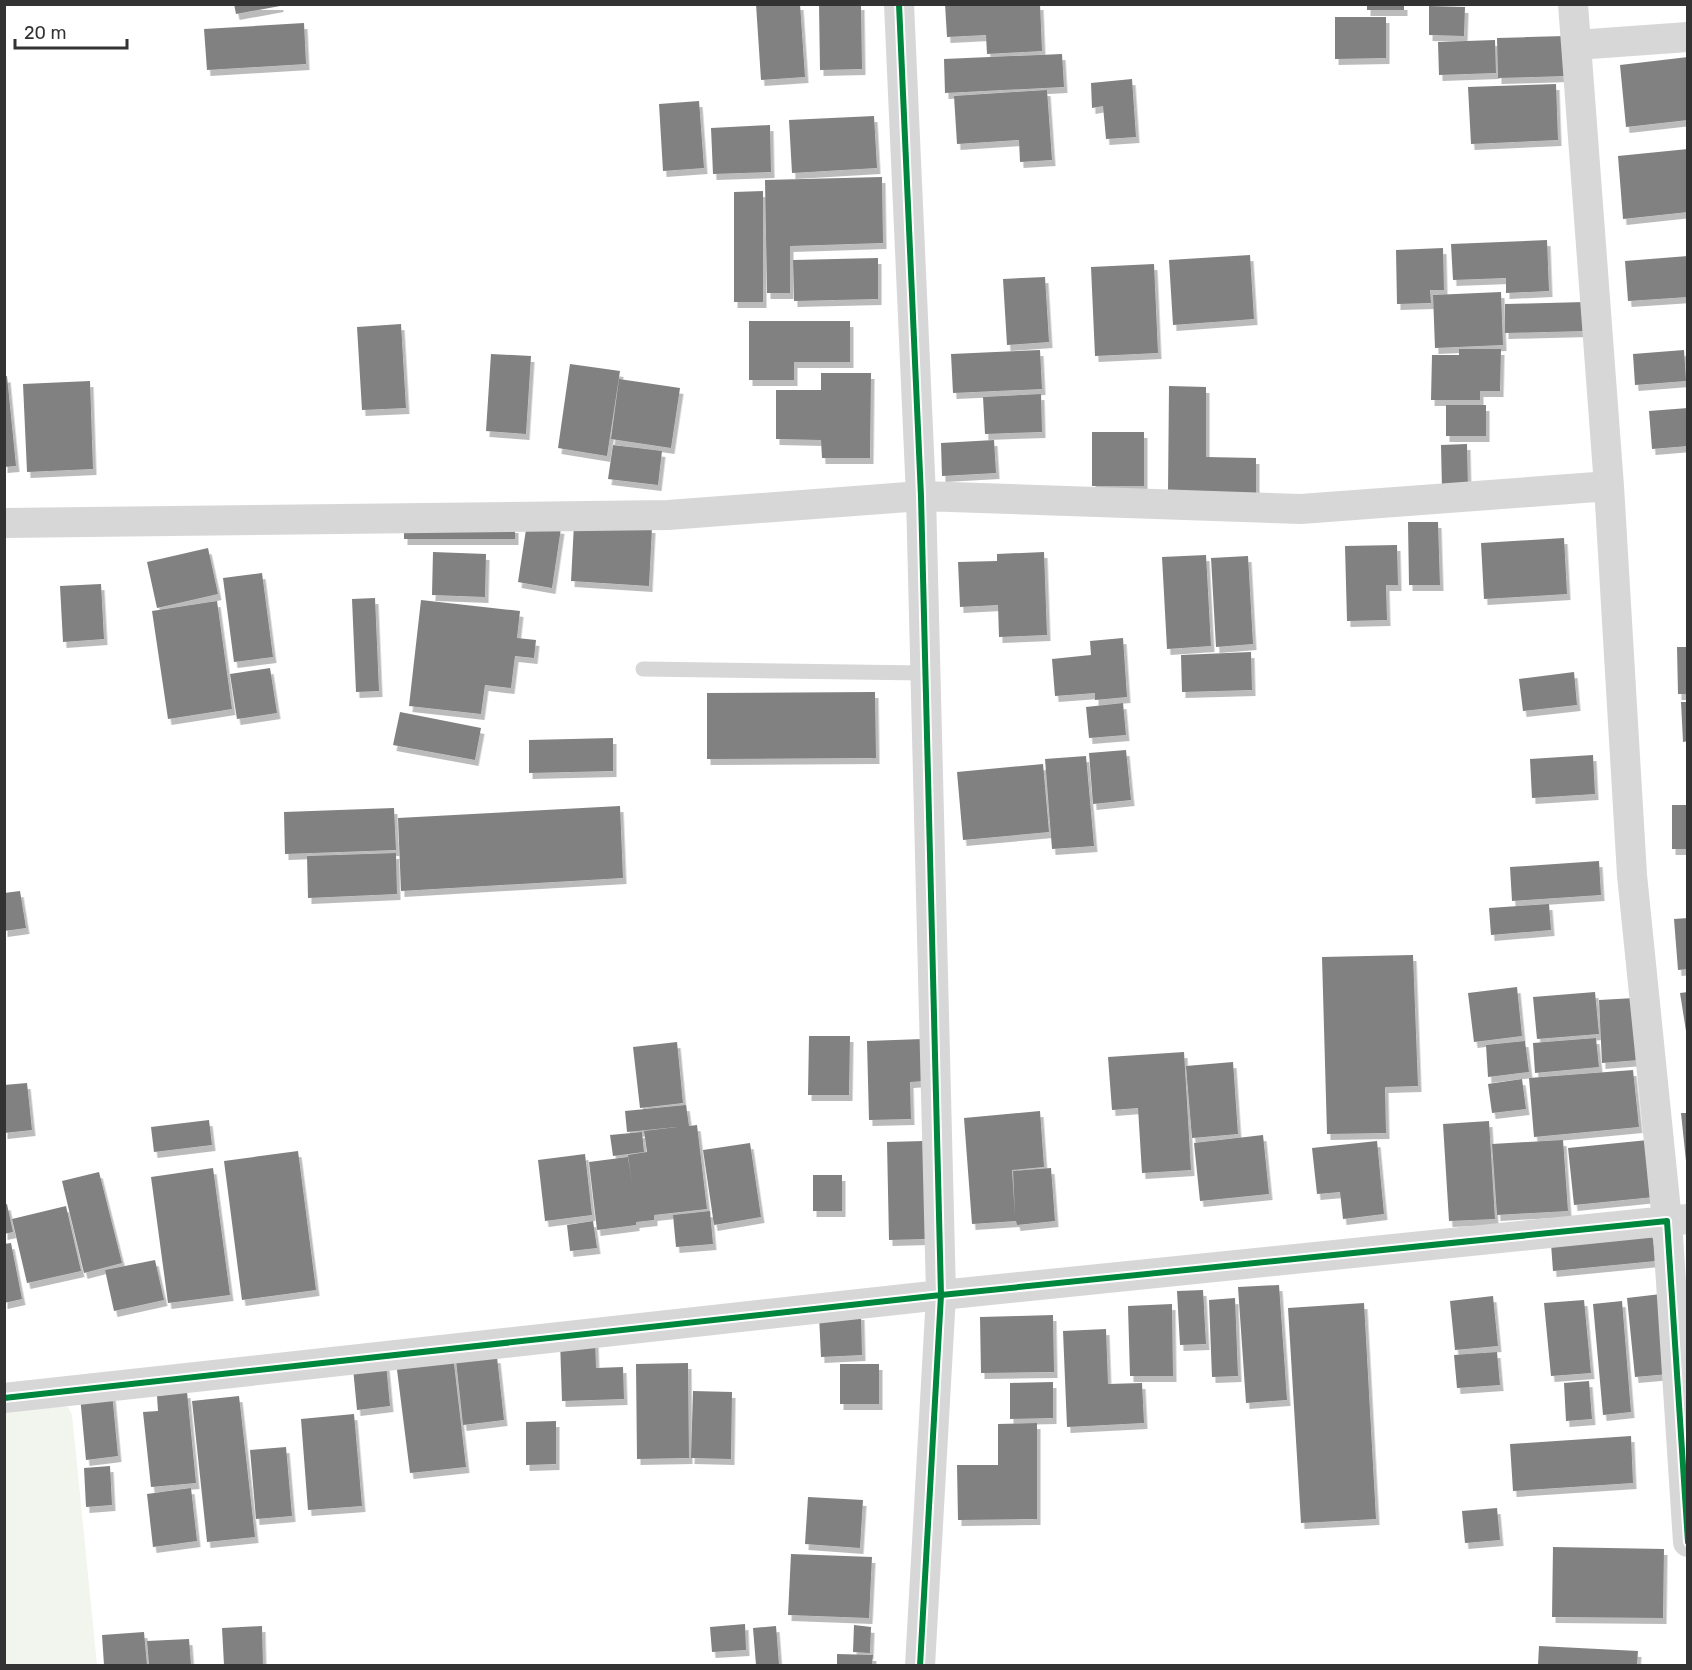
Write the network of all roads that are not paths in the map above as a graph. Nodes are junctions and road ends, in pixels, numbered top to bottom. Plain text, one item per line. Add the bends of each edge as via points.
1 (899, 4) edge
2 (1574, 4) edge
3 (1688, 37) edge
4 (1576, 45) junction
5 (1609, 486) junction
6 (921, 496) junction
7 (4, 523) edge
8 (643, 669) dead end
9 (924, 673) junction
10 (1677, 1220) edge
11 (941, 1295) junction
12 (4, 1398) edge
13 (1688, 1542) edge
14 (920, 1665) edge

1 - 6 street
2 - 4 street
3 - 4 street
4 - 5 street
5 - 6 street via 1301,509
5 - 10 street via 1632,875
6 - 7 street via 668,515
6 - 9 street
8 - 9 lane
9 - 11 street
10 - 11 street
10 - 13 street
11 - 12 street
11 - 14 street

